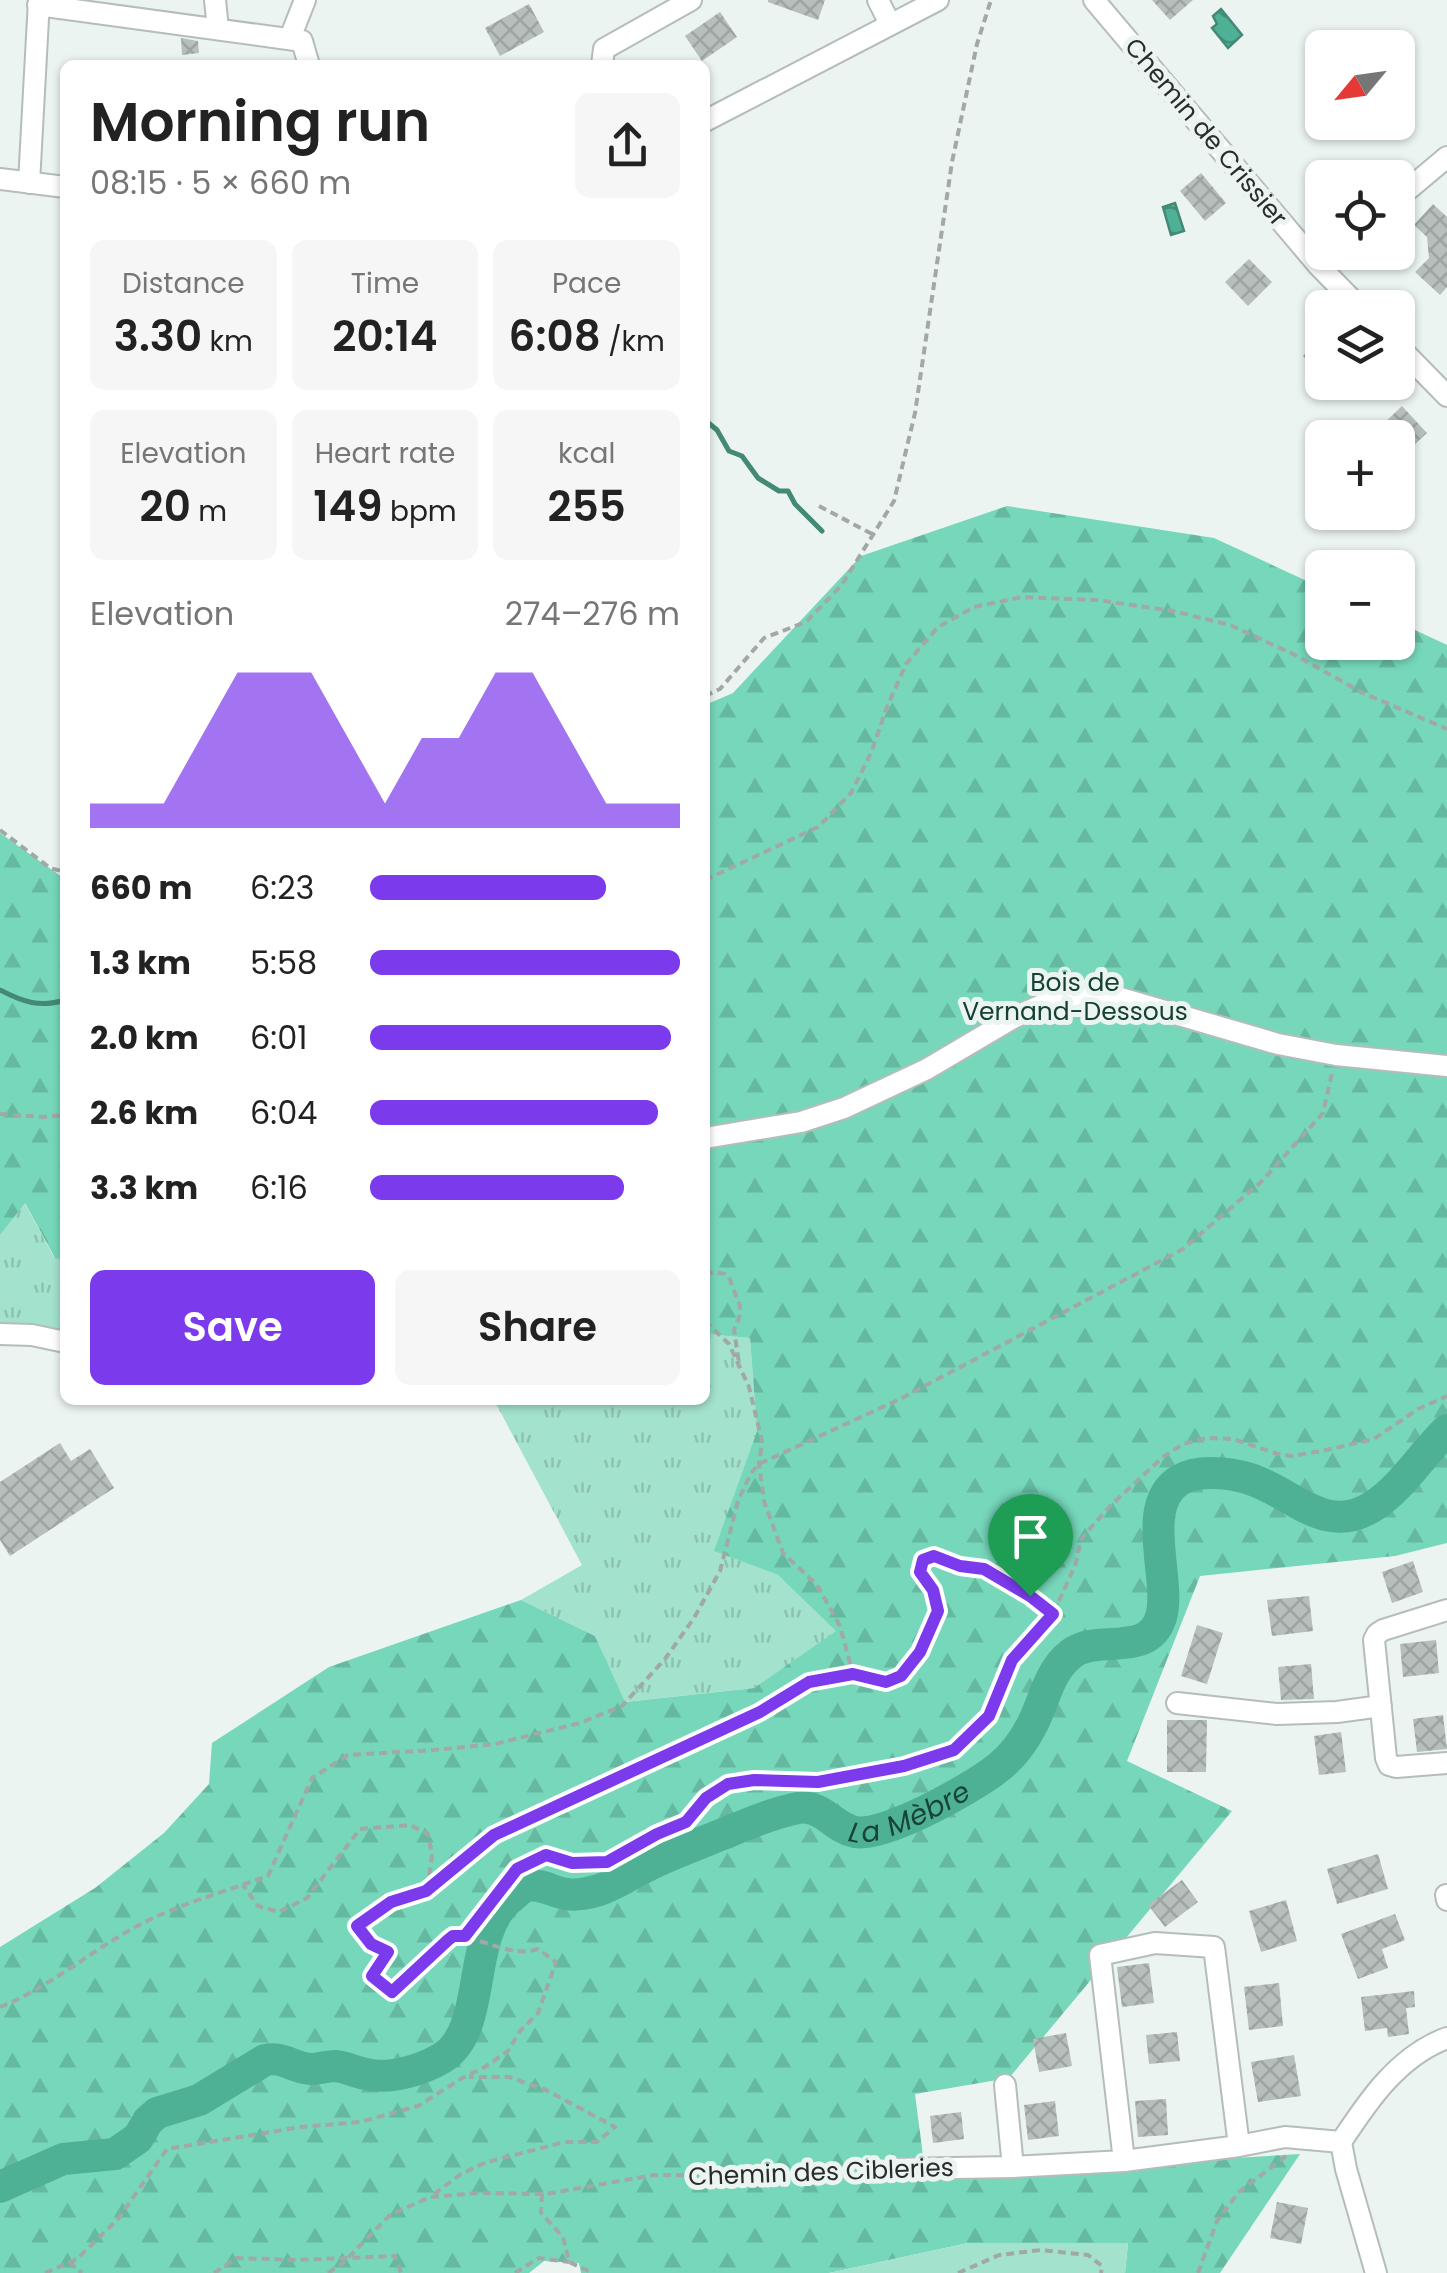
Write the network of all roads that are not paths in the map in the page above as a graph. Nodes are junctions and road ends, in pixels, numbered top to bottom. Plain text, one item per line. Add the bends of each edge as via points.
1 (215, 0) edge
2 (305, 0) edge
3 (692, 0) edge
4 (878, 0) edge
5 (938, 0) edge
6 (1094, 0) edge
7 (38, 3) edge
8 (890, 24) junction
9 (218, 29) junction
10 (290, 38) junction
11 (308, 60) edge
12 (603, 60) edge
13 (710, 118) edge
14 (1447, 157) edge
15 (0, 180) edge
16 (28, 182) junction
17 (1415, 184) edge
18 (60, 185) edge
19 (1305, 237) edge
20 (1415, 363) edge
21 (1447, 396) edge
22 (1447, 1066) edge
23 (710, 1137) edge
24 (0, 1334) edge
25 (60, 1341) edge
26 (1447, 1610) edge
27 (1177, 1703) dead end
28 (1381, 1706) junction
29 (1447, 1763) edge
30 (1447, 2038) edge
31 (1005, 2085) dead end
32 (1341, 2142) junction
33 (1239, 2146) junction
34 (1124, 2161) junction
35 (1013, 2167) junction
36 (895, 2169) road end
37 (1376, 2273) edge

1 - 9 street
2 - 10 street
3 - 12 street via 604,50
4 - 8 street
5 - 8 street
6 - 19 street, Chemin de Crissier
7 - 9 street
7 - 16 street
8 - 13 street
9 - 10 street
10 - 11 street via 302,40
14 - 17 street
15 - 16 street
16 - 18 street
20 - 21 street
22 - 23 street via 1278,1044 1114,996 1081,994 1015,1016 844,1108
24 - 25 street
26 - 28 street via 1378,1634
27 - 28 street via 1277,1714
28 - 29 street via 1389,1764
30 - 32 street via 1395,2070
31 - 35 street
32 - 33 street, Chemin des Cibleries via 1285,2137
32 - 37 street
33 - 34 street, Chemin des Cibleries
33 - 34 street via 1214,1946 1155,1943 1100,1955
34 - 35 street, Chemin des Cibleries
35 - 36 street, Chemin des Cibleries

